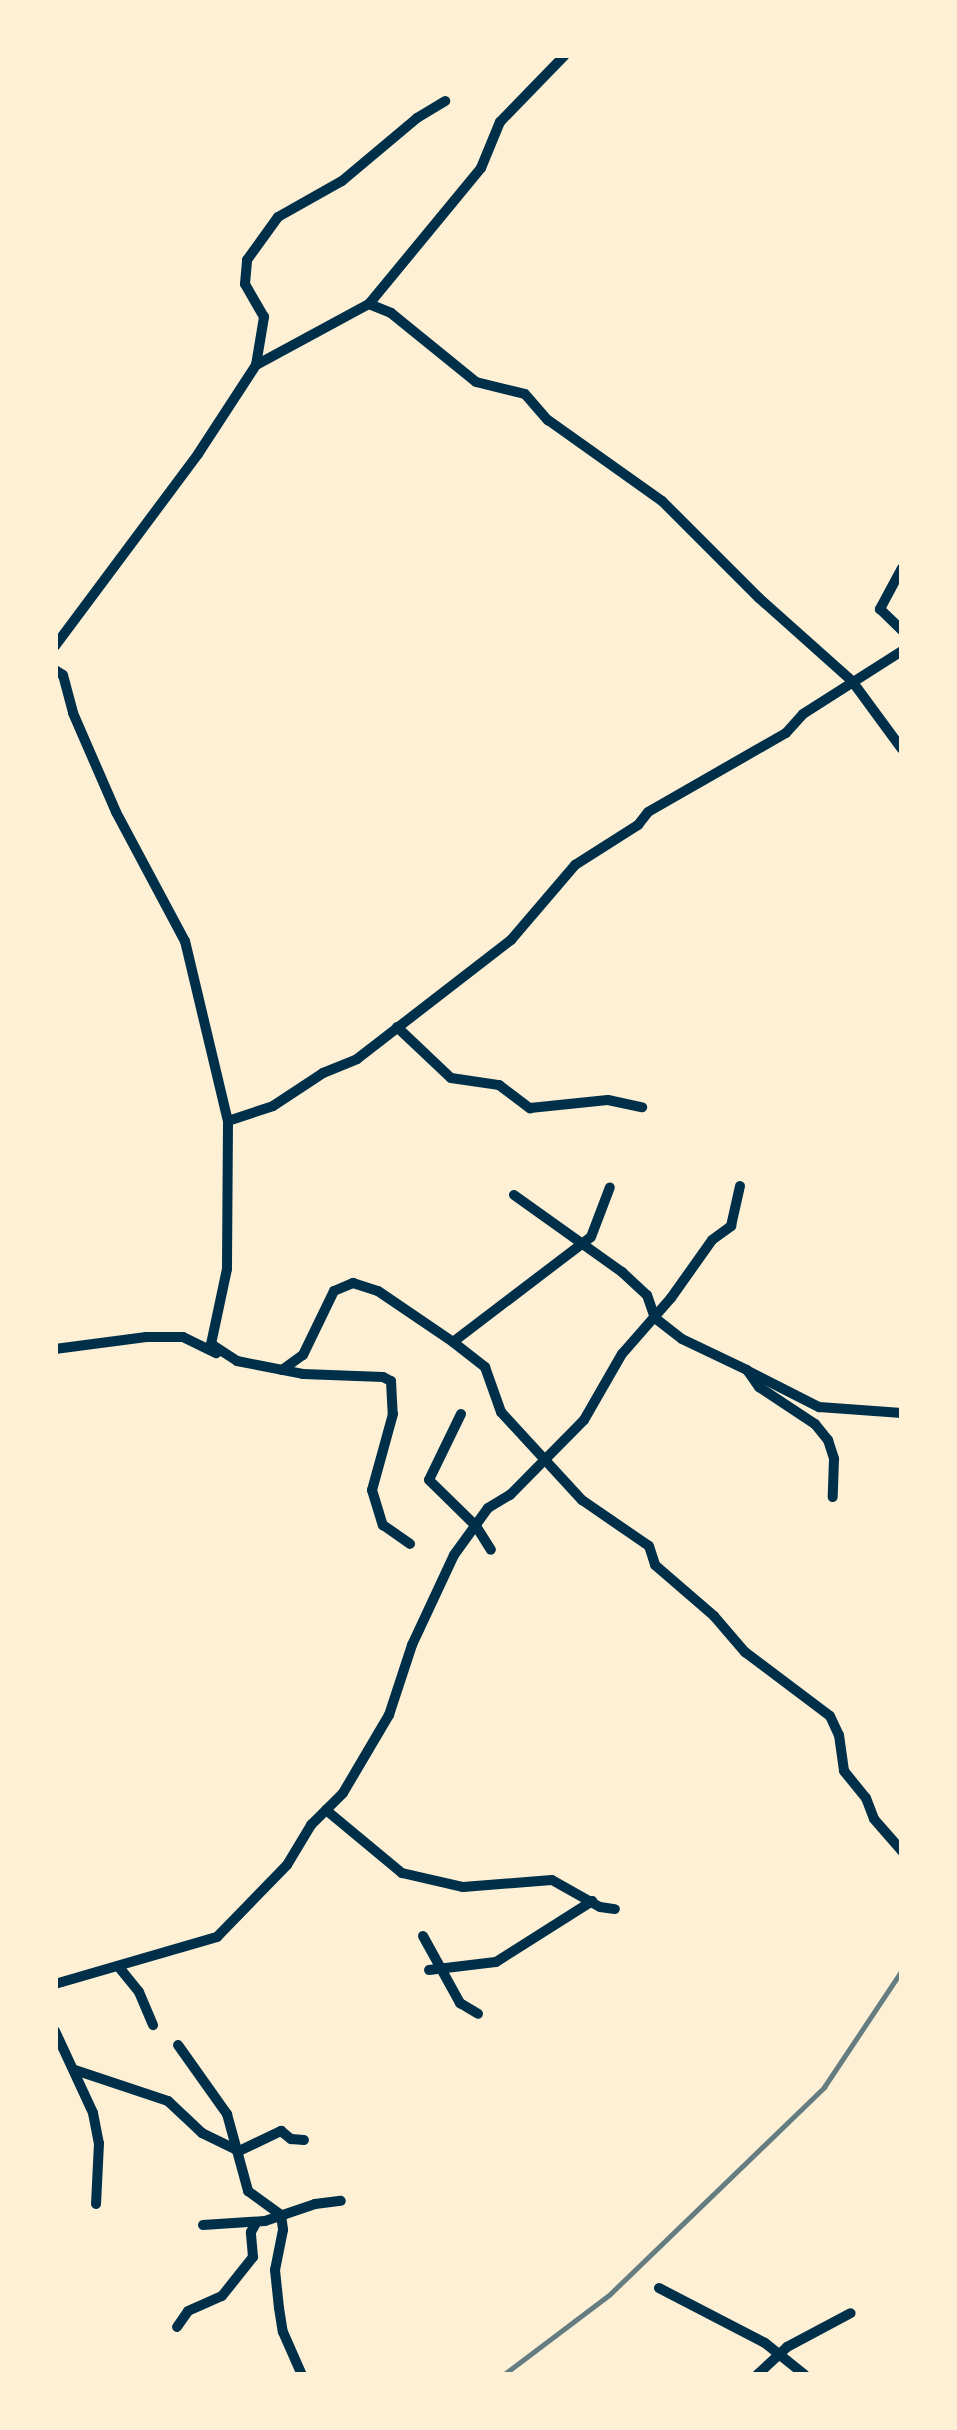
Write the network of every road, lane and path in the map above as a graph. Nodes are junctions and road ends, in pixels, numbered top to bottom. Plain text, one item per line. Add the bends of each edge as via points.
1 (565, 55) edge
2 (445, 101) dead end
3 (369, 304) junction
4 (256, 365) junction
5 (902, 568) edge
6 (902, 630) edge
7 (55, 646) edge
8 (902, 651) edge
9 (55, 670) edge
10 (852, 681) junction
11 (902, 749) edge
12 (397, 1027) junction
13 (642, 1107) dead end
14 (228, 1121) junction
15 (610, 1186) dead end
16 (740, 1186) dead end
17 (514, 1195) dead end
18 (582, 1244) junction
19 (655, 1318) junction
20 (453, 1342) junction
21 (55, 1349) edge
22 (222, 1354) junction
23 (282, 1370) junction
24 (748, 1370) junction
25 (902, 1413) edge
26 (462, 1414) dead end
27 (544, 1459) junction
28 (833, 1497) dead end
29 (476, 1526) junction
30 (410, 1544) dead end
31 (491, 1550) dead end
32 (326, 1810) junction
33 (902, 1851) edge
34 (592, 1901) junction
35 (615, 1910) dead end
36 (423, 1936) dead end
37 (118, 1966) junction
38 (443, 1969) junction
39 (429, 1970) dead end
40 (55, 1984) edge
41 (478, 2014) dead end
42 (153, 2025) dead end
43 (55, 2031) edge
44 (178, 2045) dead end
45 (75, 2070) junction
46 (304, 2140) dead end
47 (238, 2151) junction
48 (341, 2201) dead end
49 (96, 2204) dead end
50 (280, 2215) junction
51 (256, 2223) junction
52 (203, 2225) dead end
53 (659, 2288) dead end
54 (851, 2314) dead end
55 (177, 2327) dead end
56 (779, 2355) junction
57 (302, 2375) edge
58 (757, 2375) edge
59 (805, 2375) edge

1 - 3 street via 500,122 481,168
2 - 4 street via 342,181 278,217 247,260 245,284 264,316
3 - 4 street
3 - 10 street via 391,313 476,382 525,394 548,420 662,501
4 - 7 street
5 - 6 street via 880,609
8 - 10 street
9 - 14 street via 63,675 116,812 184,941
10 - 11 street
10 - 12 street via 786,733 648,812 575,865 511,940
12 - 13 street via 450,1078 499,1086 530,1108 608,1100
12 - 14 street via 357,1060 273,1106
14 - 22 street via 227,1269 210,1344
15 - 18 street via 591,1237
16 - 19 street via 731,1226 712,1240
17 - 18 street
18 - 19 street via 646,1295
18 - 20 street
19 - 24 street via 682,1339
19 - 27 street via 622,1354 584,1420
20 - 23 street via 378,1291 353,1283 334,1291 303,1355
20 - 27 street via 485,1367 500,1412
21 - 22 street via 183,1337
22 - 23 street
23 - 30 street via 391,1382 393,1414 372,1490 383,1525
24 - 25 street via 819,1407
24 - 28 street via 759,1387 828,1440
26 - 29 street via 430,1480
27 - 29 street
27 - 33 street via 596,1512 650,1546 655,1565 746,1652 830,1716 844,1771
29 - 31 street
29 - 32 street via 422,1622 389,1715
32 - 34 street via 402,1873 488,1888 552,1880
32 - 37 street via 287,1865 217,1937
34 - 35 street
34 - 38 street via 496,1962
36 - 38 street
37 - 40 street
37 - 42 street
38 - 39 street
38 - 41 street via 460,2004
43 - 45 street
44 - 47 street via 221,2104
45 - 47 street via 168,2101 202,2133
45 - 49 street via 99,2144
46 - 47 street via 281,2131
47 - 50 street via 248,2190
48 - 50 street
50 - 51 street
50 - 57 street via 279,2308
51 - 52 street
51 - 55 street via 253,2256 222,2296 188,2311
53 - 56 street
54 - 56 street
56 - 58 street
56 - 59 street

